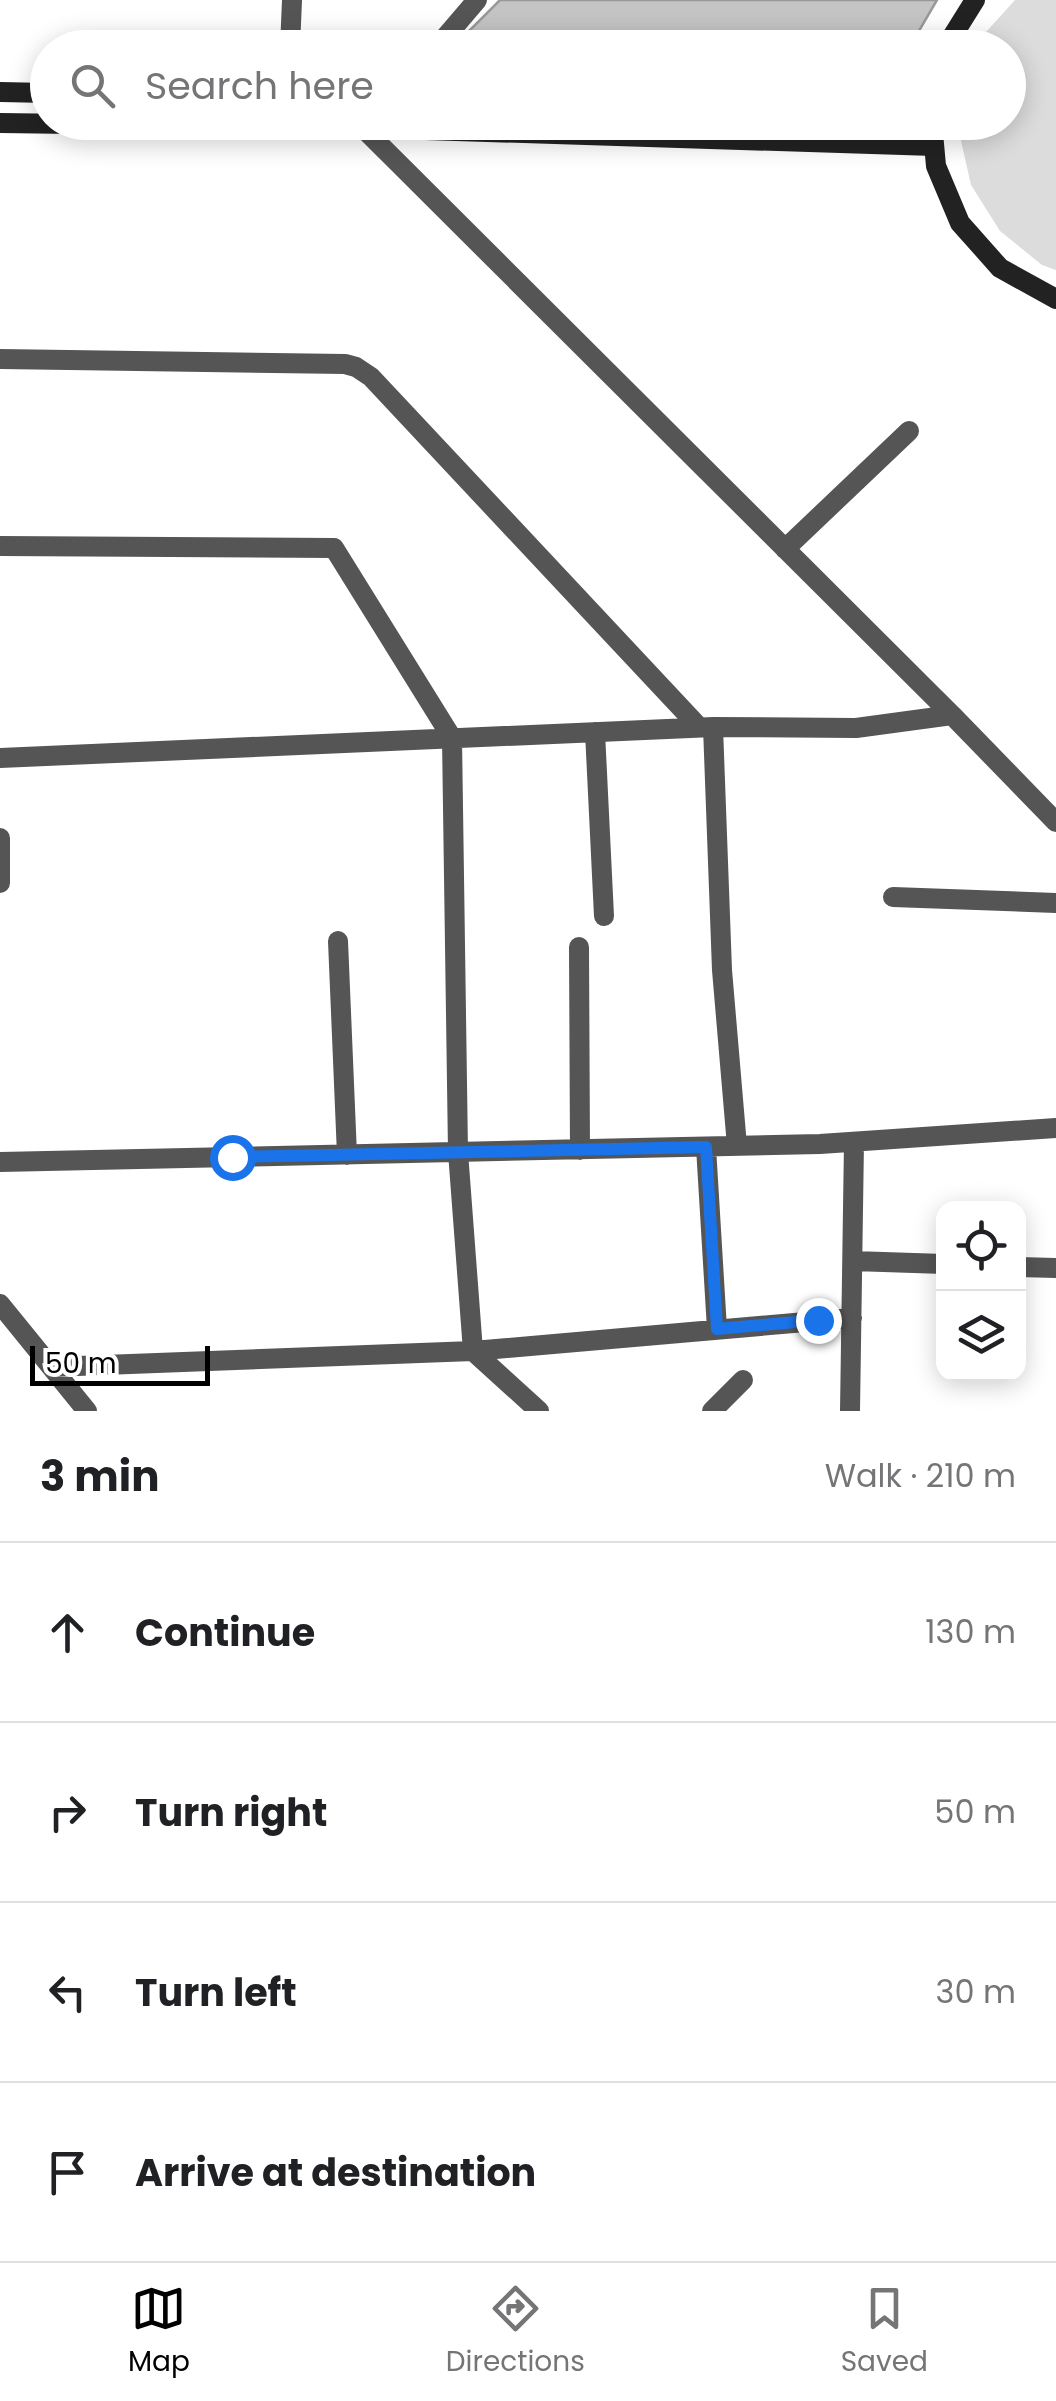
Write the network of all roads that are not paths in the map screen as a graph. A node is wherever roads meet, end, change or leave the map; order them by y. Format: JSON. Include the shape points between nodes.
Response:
{"nodes":[{"id":1,"x":292,"y":0,"type":"edge"},
{"id":2,"x":478,"y":0,"type":"edge"},
{"id":3,"x":975,"y":0,"type":"edge"},
{"id":4,"x":291,"y":30,"type":"edge"},
{"id":5,"x":452,"y":30,"type":"edge"},
{"id":6,"x":957,"y":30,"type":"edge"},
{"id":7,"x":0,"y":92,"type":"edge"},
{"id":8,"x":30,"y":93,"type":"edge"},
{"id":9,"x":0,"y":123,"type":"edge"},
{"id":10,"x":30,"y":123,"type":"edge"},
{"id":11,"x":381,"y":140,"type":"edge"},
{"id":12,"x":772,"y":140,"type":"edge"},
{"id":13,"x":934,"y":140,"type":"edge"},
{"id":14,"x":934,"y":146,"type":"junction"},
{"id":15,"x":1056,"y":299,"type":"edge"},
{"id":16,"x":0,"y":359,"type":"edge"},
{"id":17,"x":908,"y":431,"type":"dead end"},
{"id":18,"x":0,"y":546,"type":"edge"},
{"id":19,"x":785,"y":548,"type":"junction"},
{"id":20,"x":952,"y":715,"type":"junction"},
{"id":21,"x":706,"y":727,"type":"junction"},
{"id":22,"x":595,"y":732,"type":"junction"},
{"id":23,"x":452,"y":738,"type":"junction"},
{"id":24,"x":0,"y":758,"type":"edge"},
{"id":25,"x":1056,"y":822,"type":"edge"},
{"id":26,"x":0,"y":838,"type":"edge"},
{"id":27,"x":0,"y":884,"type":"edge"},
{"id":28,"x":892,"y":897,"type":"dead end"},
{"id":29,"x":1056,"y":903,"type":"edge"},
{"id":30,"x":604,"y":916,"type":"dead end"},
{"id":31,"x":338,"y":941,"type":"dead end"},
{"id":32,"x":579,"y":948,"type":"dead end"},
{"id":33,"x":1056,"y":1128,"type":"edge"},
{"id":34,"x":854,"y":1142,"type":"junction"},
{"id":35,"x":737,"y":1146,"type":"junction"},
{"id":36,"x":706,"y":1147,"type":"junction"},
{"id":37,"x":580,"y":1150,"type":"junction"},
{"id":38,"x":458,"y":1152,"type":"junction"},
{"id":39,"x":347,"y":1155,"type":"junction"},
{"id":40,"x":0,"y":1162,"type":"edge"},
{"id":41,"x":853,"y":1261,"type":"junction"},
{"id":42,"x":936,"y":1264,"type":"edge"},
{"id":43,"x":1026,"y":1267,"type":"edge"},
{"id":44,"x":1056,"y":1268,"type":"edge"},
{"id":45,"x":0,"y":1304,"type":"edge"},
{"id":46,"x":852,"y":1318,"type":"junction"},
{"id":47,"x":717,"y":1329,"type":"junction"},
{"id":48,"x":473,"y":1350,"type":"junction"},
{"id":49,"x":51,"y":1366,"type":"junction"},
{"id":50,"x":742,"y":1380,"type":"dead end"},
{"id":51,"x":87,"y":1411,"type":"edge"},
{"id":52,"x":539,"y":1411,"type":"edge"},
{"id":53,"x":712,"y":1411,"type":"edge"},
{"id":54,"x":850,"y":1411,"type":"edge"}],
"edges":[{"from":1,"to":4,"type":"street"},
{"from":2,"to":5,"type":"street"},
{"from":3,"to":6,"type":"main road"},
{"from":7,"to":8,"type":"main road"},
{"from":9,"to":10,"type":"main road"},
{"from":11,"to":19,"type":"street"},
{"from":12,"to":14,"type":"main road"},
{"from":13,"to":14,"type":"main road"},
{"from":14,"to":15,"type":"main road","via":[[960,223],[1000,268]]},
{"from":16,"to":21,"type":"street","via":[[356,367]]},
{"from":17,"to":19,"type":"street"},
{"from":18,"to":23,"type":"street","via":[[334,548]]},
{"from":19,"to":20,"type":"street"},
{"from":20,"to":21,"type":"street","via":[[856,728]]},
{"from":20,"to":25,"type":"street"},
{"from":21,"to":22,"type":"street"},
{"from":21,"to":35,"type":"street"},
{"from":22,"to":23,"type":"street"},
{"from":22,"to":30,"type":"street"},
{"from":23,"to":24,"type":"street"},
{"from":23,"to":38,"type":"street"},
{"from":26,"to":27,"type":"street"},
{"from":28,"to":29,"type":"street"},
{"from":31,"to":39,"type":"street"},
{"from":32,"to":37,"type":"street"},
{"from":33,"to":34,"type":"street"},
{"from":34,"to":35,"type":"street"},
{"from":34,"to":41,"type":"street"},
{"from":35,"to":36,"type":"street"},
{"from":36,"to":37,"type":"street"},
{"from":36,"to":47,"type":"street"},
{"from":37,"to":38,"type":"street"},
{"from":38,"to":39,"type":"street"},
{"from":38,"to":48,"type":"street"},
{"from":39,"to":40,"type":"street"},
{"from":41,"to":42,"type":"street"},
{"from":41,"to":46,"type":"street"},
{"from":43,"to":44,"type":"street"},
{"from":45,"to":49,"type":"street"},
{"from":46,"to":47,"type":"street"},
{"from":46,"to":54,"type":"street"},
{"from":47,"to":48,"type":"street"},
{"from":48,"to":49,"type":"street"},
{"from":48,"to":52,"type":"street"},
{"from":49,"to":51,"type":"street"},
{"from":50,"to":53,"type":"street"}]}
